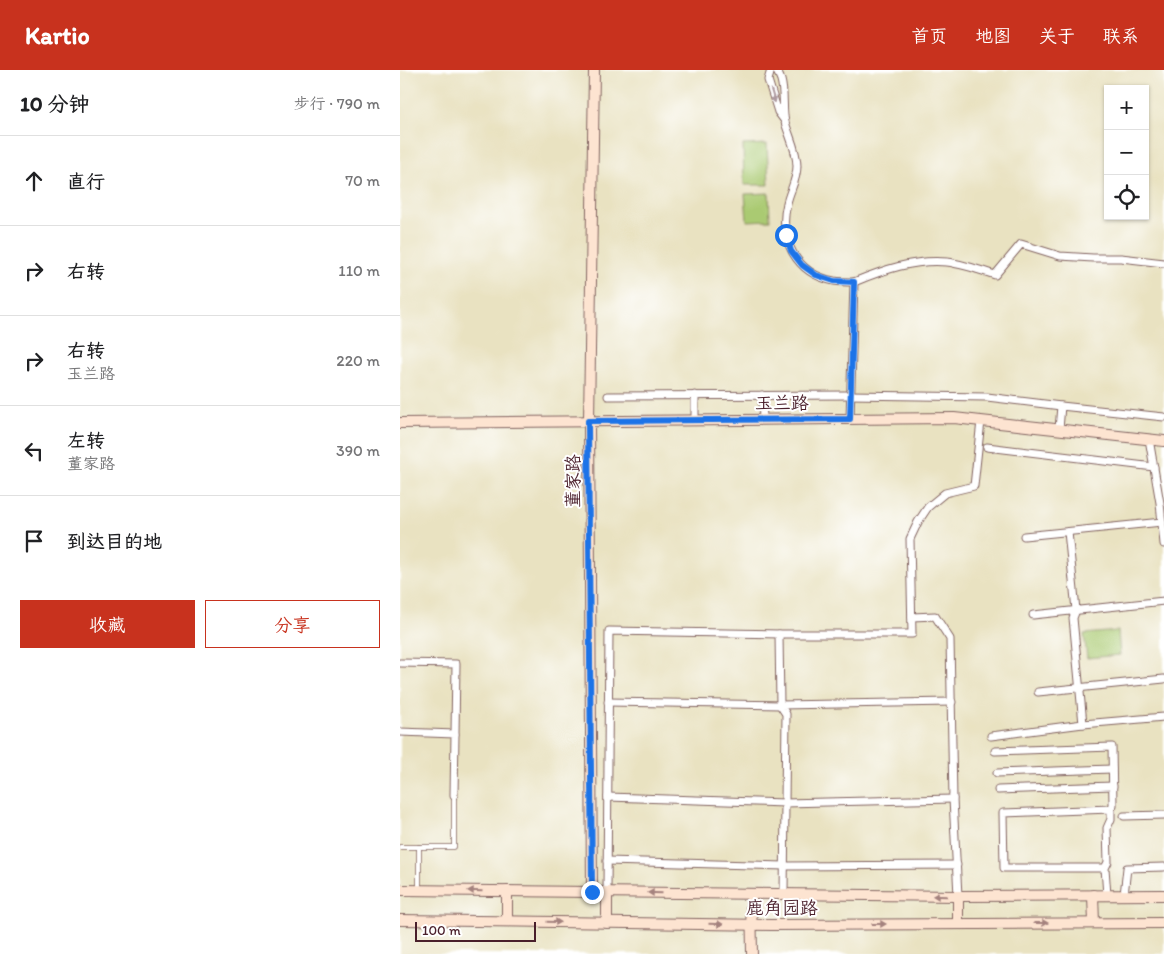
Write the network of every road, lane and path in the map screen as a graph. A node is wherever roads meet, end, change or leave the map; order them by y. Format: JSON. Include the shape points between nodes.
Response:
{"nodes":[{"id":1,"x":594,"y":70,"type":"edge"},
{"id":2,"x":771,"y":70,"type":"edge"},
{"id":3,"x":776,"y":70,"type":"edge"},
{"id":4,"x":785,"y":120,"type":"junction"},
{"id":5,"x":1164,"y":263,"type":"edge"},
{"id":6,"x":854,"y":282,"type":"junction"},
{"id":7,"x":695,"y":395,"type":"junction"},
{"id":8,"x":762,"y":395,"type":"junction"},
{"id":9,"x":850,"y":395,"type":"junction"},
{"id":10,"x":608,"y":396,"type":"dead end"},
{"id":11,"x":1062,"y":406,"type":"junction"},
{"id":12,"x":1164,"y":417,"type":"edge"},
{"id":13,"x":850,"y":419,"type":"junction"},
{"id":14,"x":695,"y":420,"type":"junction"},
{"id":15,"x":763,"y":420,"type":"junction"},
{"id":16,"x":588,"y":421,"type":"junction"},
{"id":17,"x":981,"y":421,"type":"junction"},
{"id":18,"x":400,"y":423,"type":"edge"},
{"id":19,"x":1058,"y":429,"type":"junction"},
{"id":20,"x":1149,"y":439,"type":"junction"},
{"id":21,"x":1164,"y":441,"type":"edge"},
{"id":22,"x":987,"y":447,"type":"dead end"},
{"id":23,"x":1154,"y":467,"type":"junction"},
{"id":24,"x":1162,"y":522,"type":"junction"},
{"id":25,"x":1068,"y":532,"type":"junction"},
{"id":26,"x":1024,"y":536,"type":"dead end"},
{"id":27,"x":1164,"y":544,"type":"edge"},
{"id":28,"x":1164,"y":601,"type":"edge"},
{"id":29,"x":1076,"y":610,"type":"junction"},
{"id":30,"x":1034,"y":615,"type":"dead end"},
{"id":31,"x":912,"y":617,"type":"junction"},
{"id":32,"x":779,"y":634,"type":"junction"},
{"id":33,"x":400,"y":663,"type":"edge"},
{"id":34,"x":1164,"y":679,"type":"edge"},
{"id":35,"x":1080,"y":688,"type":"junction"},
{"id":36,"x":1038,"y":692,"type":"dead end"},
{"id":37,"x":608,"y":702,"type":"junction"},
{"id":38,"x":952,"y":702,"type":"junction"},
{"id":39,"x":780,"y":705,"type":"junction"},
{"id":40,"x":1164,"y":716,"type":"edge"},
{"id":41,"x":1083,"y":724,"type":"junction"},
{"id":42,"x":400,"y":732,"type":"edge"},
{"id":43,"x":454,"y":734,"type":"junction"},
{"id":44,"x":991,"y":736,"type":"dead end"},
{"id":45,"x":995,"y":750,"type":"dead end"},
{"id":46,"x":1112,"y":770,"type":"junction"},
{"id":47,"x":997,"y":773,"type":"dead end"},
{"id":48,"x":1113,"y":786,"type":"junction"},
{"id":49,"x":998,"y":790,"type":"dead end"},
{"id":50,"x":454,"y":795,"type":"joint"},
{"id":51,"x":608,"y":797,"type":"junction"},
{"id":52,"x":953,"y":798,"type":"junction"},
{"id":53,"x":785,"y":803,"type":"junction"},
{"id":54,"x":1111,"y":809,"type":"junction"},
{"id":55,"x":1164,"y":815,"type":"edge"},
{"id":56,"x":1124,"y":816,"type":"dead end"},
{"id":57,"x":400,"y":847,"type":"edge"},
{"id":58,"x":419,"y":848,"type":"junction"},
{"id":59,"x":607,"y":862,"type":"junction"},
{"id":60,"x":957,"y":865,"type":"junction"},
{"id":61,"x":785,"y":866,"type":"junction"},
{"id":62,"x":1164,"y":867,"type":"edge"},
{"id":63,"x":1105,"y":868,"type":"junction"},
{"id":64,"x":400,"y":890,"type":"edge"},
{"id":65,"x":419,"y":890,"type":"junction"},
{"id":66,"x":507,"y":891,"type":"junction"},
{"id":67,"x":592,"y":892,"type":"junction"},
{"id":68,"x":607,"y":892,"type":"junction"},
{"id":69,"x":751,"y":894,"type":"junction"},
{"id":70,"x":784,"y":894,"type":"junction"},
{"id":71,"x":1093,"y":895,"type":"junction"},
{"id":72,"x":1107,"y":895,"type":"junction"},
{"id":73,"x":1124,"y":895,"type":"junction"},
{"id":74,"x":1164,"y":895,"type":"edge"},
{"id":75,"x":958,"y":896,"type":"junction"},
{"id":76,"x":400,"y":920,"type":"edge"},
{"id":77,"x":506,"y":921,"type":"junction"},
{"id":78,"x":1164,"y":922,"type":"edge"},
{"id":79,"x":607,"y":923,"type":"junction"},
{"id":80,"x":1094,"y":923,"type":"junction"},
{"id":81,"x":958,"y":924,"type":"junction"},
{"id":82,"x":751,"y":925,"type":"junction"},
{"id":83,"x":752,"y":954,"type":"edge"}],
"edges":[{"from":1,"to":16,"type":"street","name":"董家路"},
{"from":2,"to":4,"type":"street","one_way":true,"via":[[768,80],[778,112]]},
{"from":3,"to":4,"type":"street","via":[[781,80]]},
{"from":4,"to":6,"type":"street","via":[[797,164],[785,220],[791,251],[816,275],[834,281]]},
{"from":5,"to":6,"type":"street","via":[[1060,256],[1020,244],[995,275],[947,262],[923,262],[896,267]]},
{"from":6,"to":9,"type":"street"},
{"from":7,"to":8,"type":"street"},
{"from":7,"to":10,"type":"street"},
{"from":7,"to":14,"type":"street"},
{"from":8,"to":9,"type":"street"},
{"from":8,"to":15,"type":"street"},
{"from":9,"to":11,"type":"street","via":[[987,397]]},
{"from":9,"to":13,"type":"street"},
{"from":11,"to":12,"type":"street"},
{"from":11,"to":19,"type":"street"},
{"from":13,"to":15,"type":"street","name":"玉兰路"},
{"from":13,"to":17,"type":"street","name":"玉兰路","via":[[954,418]]},
{"from":14,"to":15,"type":"street","name":"玉兰路"},
{"from":14,"to":16,"type":"street","name":"玉兰路"},
{"from":16,"to":18,"type":"street","name":"玉兰路"},
{"from":16,"to":67,"type":"street","name":"董家路"},
{"from":17,"to":19,"type":"street","name":"玉兰路"},
{"from":17,"to":31,"type":"street","via":[[974,486],[945,493],[928,507],[910,539]]},
{"from":19,"to":20,"type":"street","name":"玉兰路"},
{"from":20,"to":21,"type":"street","name":"玉兰路"},
{"from":20,"to":23,"type":"street"},
{"from":22,"to":23,"type":"street"},
{"from":23,"to":24,"type":"street"},
{"from":24,"to":25,"type":"street"},
{"from":24,"to":27,"type":"street"},
{"from":25,"to":26,"type":"street"},
{"from":25,"to":29,"type":"street"},
{"from":28,"to":29,"type":"street"},
{"from":29,"to":30,"type":"street"},
{"from":29,"to":35,"type":"street","via":[[1073,618]]},
{"from":31,"to":32,"type":"street","via":[[912,634]]},
{"from":31,"to":38,"type":"street","via":[[935,616],[950,639]]},
{"from":32,"to":37,"type":"street","via":[[609,631]]},
{"from":32,"to":39,"type":"street"},
{"from":33,"to":43,"type":"street","via":[[456,664]]},
{"from":34,"to":35,"type":"street"},
{"from":35,"to":36,"type":"street"},
{"from":35,"to":41,"type":"street"},
{"from":37,"to":39,"type":"street"},
{"from":37,"to":51,"type":"street"},
{"from":38,"to":39,"type":"street"},
{"from":38,"to":52,"type":"street"},
{"from":39,"to":53,"type":"street","via":[[786,714]]},
{"from":40,"to":41,"type":"street"},
{"from":41,"to":44,"type":"street"},
{"from":42,"to":43,"type":"street"},
{"from":43,"to":50,"type":"street"},
{"from":45,"to":46,"type":"street","via":[[1112,747]]},
{"from":46,"to":47,"type":"street"},
{"from":46,"to":48,"type":"street"},
{"from":48,"to":49,"type":"street"},
{"from":48,"to":54,"type":"street","via":[[1114,805]]},
{"from":50,"to":58,"type":"lane","via":[[454,847]]},
{"from":51,"to":53,"type":"street"},
{"from":51,"to":59,"type":"street"},
{"from":52,"to":53,"type":"street"},
{"from":52,"to":60,"type":"street"},
{"from":53,"to":61,"type":"street"},
{"from":54,"to":63,"type":"street"},
{"from":54,"to":63,"type":"street","via":[[1002,813],[1004,868]]},
{"from":55,"to":56,"type":"street"},
{"from":57,"to":58,"type":"lane"},
{"from":58,"to":65,"type":"lane"},
{"from":59,"to":61,"type":"street"},
{"from":59,"to":68,"type":"street"},
{"from":60,"to":61,"type":"street"},
{"from":60,"to":75,"type":"street"},
{"from":61,"to":70,"type":"street"},
{"from":62,"to":73,"type":"street","via":[[1127,868]]},
{"from":63,"to":72,"type":"street"},
{"from":64,"to":65,"type":"street","name":"鹿角园路"},
{"from":66,"to":65,"type":"street","name":"鹿角园路","one_way":true},
{"from":66,"to":67,"type":"street","name":"鹿角园路"},
{"from":66,"to":77,"type":"street"},
{"from":67,"to":68,"type":"street","name":"鹿角园路"},
{"from":69,"to":68,"type":"street","name":"鹿角园路","one_way":true},
{"from":68,"to":79,"type":"street"},
{"from":69,"to":70,"type":"street","name":"鹿角园路"},
{"from":69,"to":82,"type":"street"},
{"from":75,"to":70,"type":"street","name":"鹿角园路","one_way":true},
{"from":71,"to":72,"type":"street","name":"鹿角园路"},
{"from":71,"to":75,"type":"street","name":"鹿角园路"},
{"from":71,"to":80,"type":"street"},
{"from":72,"to":73,"type":"street","name":"鹿角园路"},
{"from":73,"to":74,"type":"street","name":"鹿角园路"},
{"from":75,"to":81,"type":"street"},
{"from":76,"to":77,"type":"street","name":"鹿角园路"},
{"from":77,"to":79,"type":"street","name":"鹿角园路","one_way":true},
{"from":78,"to":80,"type":"street","name":"鹿角园路"},
{"from":79,"to":82,"type":"street","name":"鹿角园路","one_way":true},
{"from":81,"to":80,"type":"street","name":"鹿角园路","one_way":true},
{"from":82,"to":81,"type":"street","name":"鹿角园路","one_way":true},
{"from":82,"to":83,"type":"street"}]}
